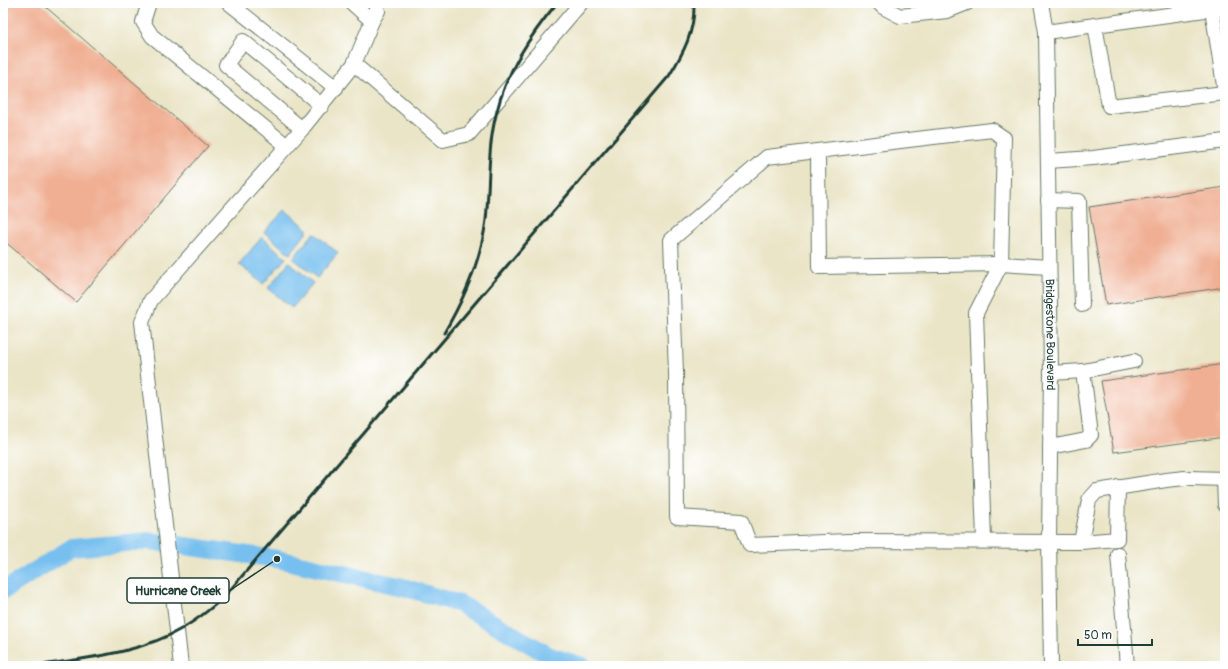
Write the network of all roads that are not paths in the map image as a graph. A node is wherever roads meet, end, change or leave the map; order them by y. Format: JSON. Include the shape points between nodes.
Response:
{"nodes":[{"id":1,"x":149,"y":3,"type":"edge"},
{"id":2,"x":229,"y":3,"type":"edge"},
{"id":3,"x":352,"y":3,"type":"edge"},
{"id":4,"x":375,"y":3,"type":"edge"},
{"id":5,"x":581,"y":3,"type":"edge"},
{"id":6,"x":879,"y":3,"type":"edge"},
{"id":7,"x":968,"y":3,"type":"edge"},
{"id":8,"x":1041,"y":3,"type":"edge"},
{"id":9,"x":1219,"y":8,"type":"edge"},
{"id":10,"x":372,"y":21,"type":"junction"},
{"id":11,"x":1095,"y":26,"type":"junction"},
{"id":12,"x":1046,"y":32,"type":"junction"},
{"id":13,"x":354,"y":64,"type":"junction"},
{"id":14,"x":336,"y":88,"type":"junction"},
{"id":15,"x":1225,"y":93,"type":"edge"},
{"id":16,"x":322,"y":106,"type":"junction"},
{"id":17,"x":302,"y":129,"type":"junction"},
{"id":18,"x":1225,"y":141,"type":"edge"},
{"id":19,"x":287,"y":146,"type":"junction"},
{"id":20,"x":818,"y":151,"type":"junction"},
{"id":21,"x":1048,"y":161,"type":"junction"},
{"id":22,"x":1048,"y":200,"type":"junction"},
{"id":23,"x":1001,"y":264,"type":"junction"},
{"id":24,"x":1049,"y":267,"type":"junction"},
{"id":25,"x":1082,"y":305,"type":"dead end"},
{"id":26,"x":1134,"y":361,"type":"dead end"},
{"id":27,"x":1083,"y":371,"type":"junction"},
{"id":28,"x":1051,"y":373,"type":"junction"},
{"id":29,"x":1050,"y":447,"type":"junction"},
{"id":30,"x":1224,"y":479,"type":"edge"},
{"id":31,"x":1118,"y":486,"type":"junction"},
{"id":32,"x":1225,"y":505,"type":"edge"},
{"id":33,"x":984,"y":540,"type":"junction"},
{"id":34,"x":1049,"y":540,"type":"junction"},
{"id":35,"x":1081,"y":542,"type":"junction"},
{"id":36,"x":1118,"y":554,"type":"dead end"},
{"id":37,"x":181,"y":666,"type":"edge"},
{"id":38,"x":1050,"y":666,"type":"edge"},
{"id":39,"x":1127,"y":666,"type":"edge"}],
"edges":[{"from":1,"to":19,"type":"street","via":[[143,22],[152,36]]},
{"from":2,"to":14,"type":"street"},
{"from":3,"to":10,"type":"street"},
{"from":4,"to":10,"type":"street","via":[[378,11]]},
{"from":5,"to":13,"type":"street","via":[[469,134],[443,140]]},
{"from":6,"to":7,"type":"street","via":[[900,16],[947,11]]},
{"from":8,"to":12,"type":"street","name":"Bridgestone Boulevard"},
{"from":9,"to":11,"type":"street"},
{"from":9,"to":15,"type":"street"},
{"from":10,"to":13,"type":"street"},
{"from":11,"to":12,"type":"street"},
{"from":11,"to":15,"type":"street","via":[[1108,106]]},
{"from":12,"to":21,"type":"street","name":"Bridgestone Boulevard"},
{"from":13,"to":14,"type":"street"},
{"from":14,"to":16,"type":"street"},
{"from":16,"to":17,"type":"street"},
{"from":16,"to":17,"type":"street","via":[[243,41],[226,65]]},
{"from":17,"to":19,"type":"street"},
{"from":18,"to":21,"type":"street","via":[[1093,158]]},
{"from":19,"to":37,"type":"street","via":[[151,300],[142,322]]},
{"from":20,"to":23,"type":"street","via":[[819,267]]},
{"from":20,"to":23,"type":"street","via":[[992,130],[1004,138]]},
{"from":20,"to":33,"type":"street","via":[[767,157],[671,240],[676,372],[677,517],[742,521],[750,545]]},
{"from":21,"to":22,"type":"street","name":"Bridgestone Boulevard"},
{"from":22,"to":24,"type":"street","name":"Bridgestone Boulevard"},
{"from":22,"to":25,"type":"street","via":[[1079,201]]},
{"from":23,"to":24,"type":"street"},
{"from":23,"to":33,"type":"street","via":[[976,313]]},
{"from":24,"to":28,"type":"street","name":"Bridgestone Boulevard"},
{"from":26,"to":27,"type":"street"},
{"from":27,"to":28,"type":"street"},
{"from":27,"to":29,"type":"street","via":[[1091,435],[1086,440]]},
{"from":28,"to":29,"type":"street","name":"Bridgestone Boulevard"},
{"from":29,"to":34,"type":"street","name":"Bridgestone Boulevard"},
{"from":30,"to":31,"type":"street","via":[[1187,478]]},
{"from":30,"to":32,"type":"street"},
{"from":31,"to":35,"type":"street","via":[[1097,491],[1089,500]]},
{"from":31,"to":35,"type":"street","via":[[1117,539]]},
{"from":33,"to":34,"type":"street"},
{"from":34,"to":35,"type":"street"},
{"from":34,"to":38,"type":"street","name":"Bridgestone Boulevard"},
{"from":36,"to":39,"type":"street"}]}
